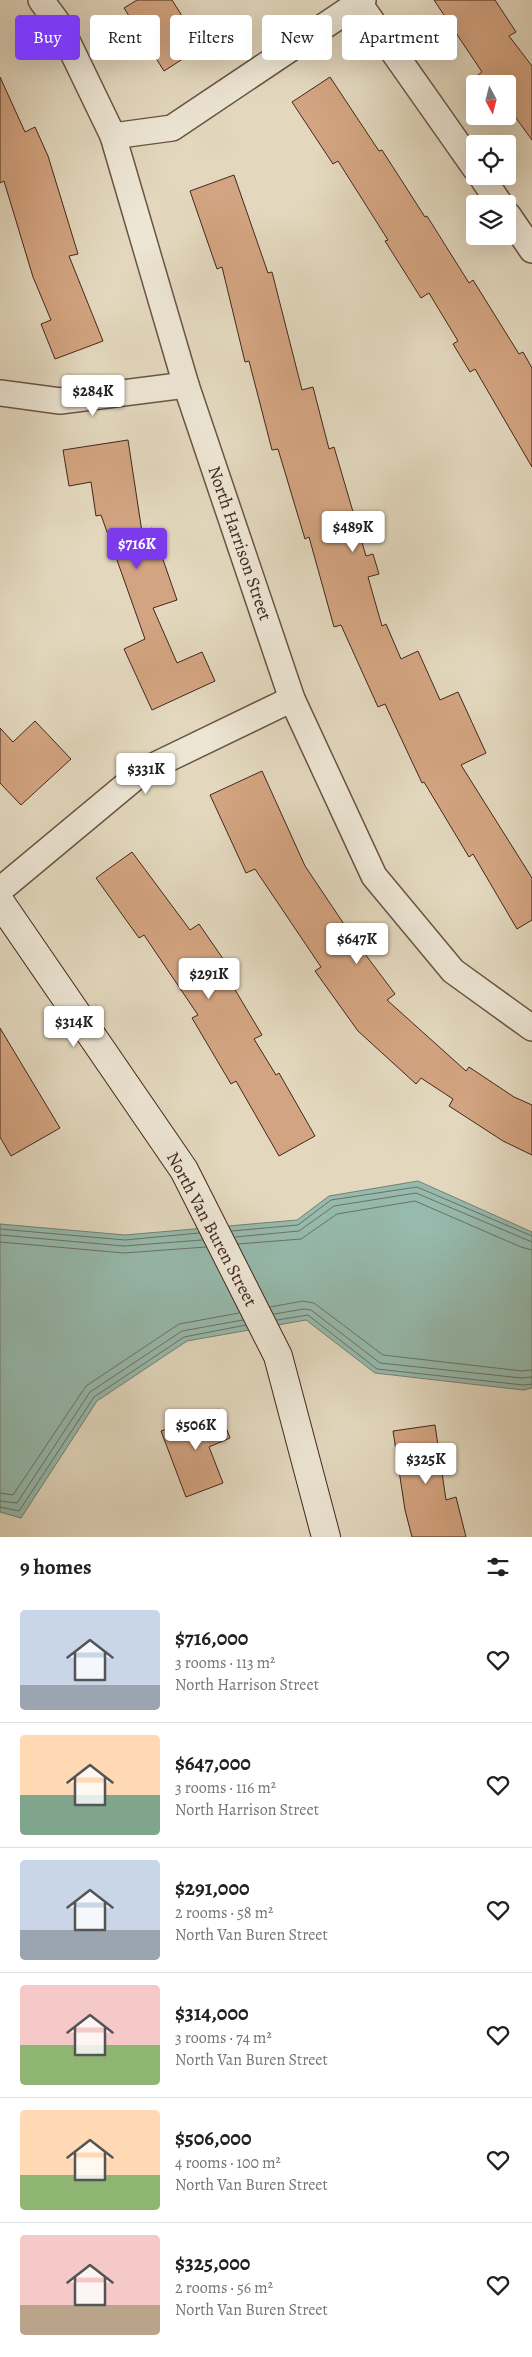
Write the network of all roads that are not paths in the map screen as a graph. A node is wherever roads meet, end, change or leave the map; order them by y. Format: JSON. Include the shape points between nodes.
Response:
{"nodes":[{"id":1,"x":42,"y":0,"type":"edge"},
{"id":2,"x":361,"y":1,"type":"edge"},
{"id":3,"x":113,"y":136,"type":"junction"},
{"id":4,"x":466,"y":155,"type":"edge"},
{"id":5,"x":516,"y":227,"type":"edge"},
{"id":6,"x":532,"y":250,"type":"edge"},
{"id":7,"x":186,"y":385,"type":"junction"},
{"id":8,"x":0,"y":393,"type":"edge"},
{"id":9,"x":292,"y":699,"type":"junction"},
{"id":10,"x":0,"y":890,"type":"edge"},
{"id":11,"x":0,"y":902,"type":"edge"},
{"id":12,"x":532,"y":1028,"type":"edge"},
{"id":13,"x":326,"y":1537,"type":"edge"}],
"edges":[{"from":1,"to":3,"type":"street","name":"North Harrison Street","via":[[60,26]]},
{"from":2,"to":3,"type":"street","via":[[172,128]]},
{"from":2,"to":4,"type":"street"},
{"from":3,"to":7,"type":"street","name":"North Harrison Street"},
{"from":5,"to":6,"type":"street"},
{"from":7,"to":8,"type":"street","via":[[60,401]]},
{"from":7,"to":9,"type":"street","name":"North Harrison Street"},
{"from":9,"to":10,"type":"street","via":[[143,771]]},
{"from":9,"to":12,"type":"street","name":"North Harrison Street","via":[[374,876],[453,971]]},
{"from":11,"to":13,"type":"street","name":"North Van Buren Street","via":[[184,1170],[278,1356]]}]}
